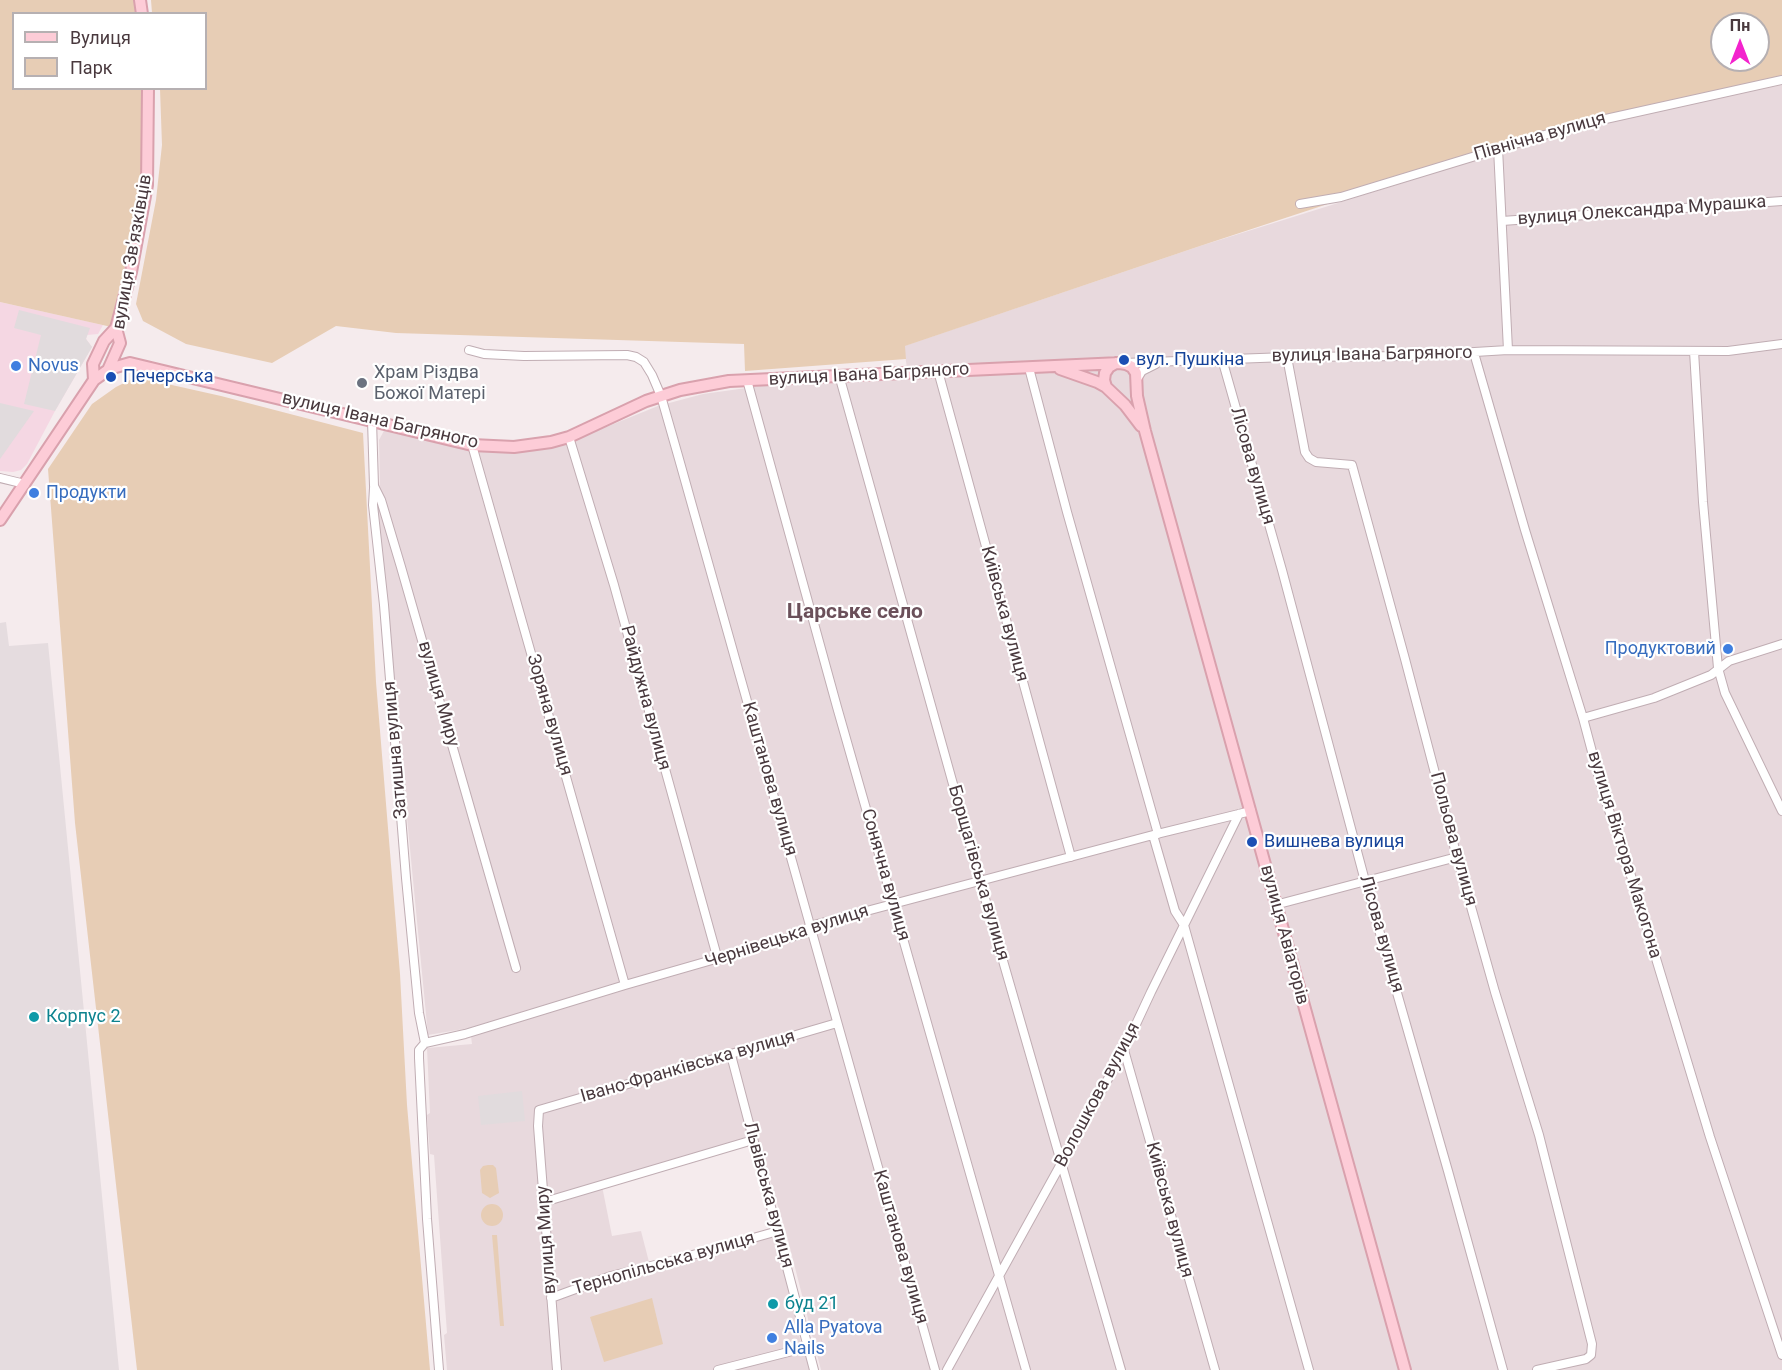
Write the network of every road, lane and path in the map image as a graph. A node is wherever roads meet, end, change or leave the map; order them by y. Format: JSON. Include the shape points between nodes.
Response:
{"nodes":[{"id":1,"x":1782,"y":80,"type":"edge"},
{"id":2,"x":148,"y":90,"type":"edge"},
{"id":3,"x":1498,"y":148,"type":"junction"},
{"id":4,"x":1782,"y":201,"type":"edge"},
{"id":5,"x":1300,"y":204,"type":"dead end"},
{"id":6,"x":1502,"y":221,"type":"junction"},
{"id":7,"x":116,"y":328,"type":"junction"},
{"id":8,"x":106,"y":338,"type":"junction"},
{"id":9,"x":1782,"y":344,"type":"edge"},
{"id":10,"x":120,"y":345,"type":"junction"},
{"id":11,"x":469,"y":351,"type":"dead end"},
{"id":12,"x":1508,"y":351,"type":"junction"},
{"id":13,"x":1694,"y":351,"type":"junction"},
{"id":14,"x":1474,"y":353,"type":"junction"},
{"id":15,"x":1287,"y":357,"type":"junction"},
{"id":16,"x":1222,"y":359,"type":"junction"},
{"id":17,"x":1163,"y":361,"type":"junction"},
{"id":18,"x":130,"y":363,"type":"junction"},
{"id":19,"x":1118,"y":363,"type":"junction"},
{"id":20,"x":93,"y":364,"type":"junction"},
{"id":21,"x":1054,"y":367,"type":"junction"},
{"id":22,"x":1029,"y":368,"type":"junction"},
{"id":23,"x":109,"y":369,"type":"junction"},
{"id":24,"x":938,"y":372,"type":"junction"},
{"id":25,"x":839,"y":375,"type":"junction"},
{"id":26,"x":94,"y":380,"type":"junction"},
{"id":27,"x":747,"y":380,"type":"junction"},
{"id":28,"x":1136,"y":382,"type":"junction"},
{"id":29,"x":1108,"y":390,"type":"junction"},
{"id":30,"x":661,"y":396,"type":"junction"},
{"id":31,"x":372,"y":420,"type":"junction"},
{"id":32,"x":1144,"y":431,"type":"junction"},
{"id":33,"x":569,"y":437,"type":"junction"},
{"id":34,"x":472,"y":445,"type":"junction"},
{"id":35,"x":0,"y":477,"type":"edge"},
{"id":36,"x":25,"y":484,"type":"junction"},
{"id":37,"x":374,"y":486,"type":"junction"},
{"id":38,"x":0,"y":520,"type":"edge"},
{"id":39,"x":1782,"y":644,"type":"edge"},
{"id":40,"x":1718,"y":668,"type":"junction"},
{"id":41,"x":1583,"y":718,"type":"junction"},
{"id":42,"x":1251,"y":811,"type":"junction"},
{"id":43,"x":1782,"y":811,"type":"edge"},
{"id":44,"x":1239,"y":814,"type":"junction"},
{"id":45,"x":1156,"y":835,"type":"junction"},
{"id":46,"x":1071,"y":857,"type":"junction"},
{"id":47,"x":1456,"y":857,"type":"junction"},
{"id":48,"x":980,"y":881,"type":"junction"},
{"id":49,"x":1365,"y":881,"type":"junction"},
{"id":50,"x":893,"y":904,"type":"junction"},
{"id":51,"x":1275,"y":904,"type":"junction"},
{"id":52,"x":1184,"y":925,"type":"junction"},
{"id":53,"x":810,"y":926,"type":"junction"},
{"id":54,"x":718,"y":960,"type":"junction"},
{"id":55,"x":516,"y":968,"type":"dead end"},
{"id":56,"x":625,"y":985,"type":"junction"},
{"id":57,"x":837,"y":1023,"type":"junction"},
{"id":58,"x":425,"y":1043,"type":"junction"},
{"id":59,"x":1124,"y":1050,"type":"junction"},
{"id":60,"x":731,"y":1054,"type":"junction"},
{"id":61,"x":539,"y":1110,"type":"joint"},
{"id":62,"x":753,"y":1140,"type":"junction"},
{"id":63,"x":1062,"y":1164,"type":"junction"},
{"id":64,"x":544,"y":1202,"type":"junction"},
{"id":65,"x":778,"y":1231,"type":"junction"},
{"id":66,"x":999,"y":1275,"type":"junction"},
{"id":67,"x":551,"y":1298,"type":"junction"},
{"id":68,"x":808,"y":1347,"type":"junction"},
{"id":69,"x":1782,"y":1355,"type":"edge"},
{"id":70,"x":439,"y":1370,"type":"edge"},
{"id":71,"x":557,"y":1370,"type":"edge"},
{"id":72,"x":720,"y":1370,"type":"edge"},
{"id":73,"x":814,"y":1370,"type":"edge"},
{"id":74,"x":935,"y":1370,"type":"edge"},
{"id":75,"x":947,"y":1370,"type":"edge"},
{"id":76,"x":1026,"y":1370,"type":"edge"},
{"id":77,"x":1121,"y":1370,"type":"edge"},
{"id":78,"x":1215,"y":1370,"type":"edge"},
{"id":79,"x":1309,"y":1370,"type":"edge"},
{"id":80,"x":1405,"y":1370,"type":"edge"},
{"id":81,"x":1503,"y":1370,"type":"edge"},
{"id":82,"x":1536,"y":1370,"type":"edge"}],
"edges":[{"from":1,"to":3,"type":"street","name":"Північна вулиця","via":[[1574,126]]},
{"from":2,"to":7,"type":"main road","name":"вулиця Зв'язківців","via":[[147,185]]},
{"from":3,"to":5,"type":"street","name":"Північна вулиця","via":[[1341,197]]},
{"from":3,"to":6,"type":"street"},
{"from":4,"to":6,"type":"street","name":"вулиця Олександра Мурашка"},
{"from":6,"to":12,"type":"street"},
{"from":7,"to":8,"type":"main road"},
{"from":7,"to":10,"type":"main road","name":"вулиця Зв'язківців"},
{"from":8,"to":10,"type":"main road","via":[[117,339]]},
{"from":8,"to":20,"type":"main road"},
{"from":9,"to":13,"type":"street","name":"вулиця Івана Багряного"},
{"from":10,"to":18,"type":"main road"},
{"from":10,"to":23,"type":"main road"},
{"from":11,"to":30,"type":"street","name":"Каштанова вулиця","via":[[524,356],[636,357],[644,362]]},
{"from":12,"to":13,"type":"street","name":"вулиця Івана Багряного"},
{"from":12,"to":14,"type":"street","name":"вулиця Івана Багряного"},
{"from":13,"to":40,"type":"street"},
{"from":14,"to":15,"type":"street","name":"вулиця Івана Багряного"},
{"from":14,"to":41,"type":"street","name":"вулиця Віктора Макогона"},
{"from":15,"to":16,"type":"street","name":"вулиця Івана Багряного"},
{"from":15,"to":47,"type":"street","name":"Польова вулиця","via":[[1305,452],[1316,462],[1352,465]]},
{"from":16,"to":17,"type":"street","name":"вулиця Івана Багряного"},
{"from":16,"to":49,"type":"street","name":"Лісова вулиця"},
{"from":17,"to":19,"type":"street","name":"вулиця Івана Багряного"},
{"from":17,"to":28,"type":"street","via":[[1149,366]]},
{"from":18,"to":23,"type":"main road","name":"вулиця Івана Багряного"},
{"from":18,"to":31,"type":"main road","name":"вулиця Івана Багряного"},
{"from":19,"to":21,"type":"main road","name":"вулиця Івана Багряного"},
{"from":19,"to":28,"type":"main road","via":[[1132,367]]},
{"from":19,"to":29,"type":"main road","via":[[1105,373]]},
{"from":20,"to":23,"type":"main road","via":[[102,372]]},
{"from":20,"to":26,"type":"main road"},
{"from":21,"to":22,"type":"main road","name":"вулиця Івана Багряного"},
{"from":21,"to":29,"type":"main road","name":"вулиця Івана Багряного","via":[[1097,382]]},
{"from":22,"to":24,"type":"main road","name":"вулиця Івана Багряного"},
{"from":22,"to":45,"type":"street"},
{"from":23,"to":26,"type":"main road"},
{"from":24,"to":25,"type":"main road","name":"вулиця Івана Багряного"},
{"from":24,"to":46,"type":"street","name":"Київська вулиця"},
{"from":25,"to":27,"type":"main road","name":"вулиця Івана Багряного"},
{"from":25,"to":48,"type":"street","name":"Борщагівська вулиця"},
{"from":26,"to":36,"type":"main road"},
{"from":27,"to":30,"type":"main road","name":"вулиця Івана Багряного"},
{"from":27,"to":50,"type":"street","name":"Сонячна вулиця"},
{"from":28,"to":29,"type":"main road","via":[[1125,395]]},
{"from":28,"to":32,"type":"main road","name":"вулиця Авіаторів"},
{"from":29,"to":32,"type":"main road","name":"вулиця Авіаторів"},
{"from":30,"to":33,"type":"main road","name":"вулиця Івана Багряного"},
{"from":30,"to":53,"type":"street","name":"Каштанова вулиця"},
{"from":31,"to":34,"type":"main road","name":"вулиця Івана Багряного"},
{"from":31,"to":37,"type":"street","name":"вулиця Миру"},
{"from":32,"to":42,"type":"main road","name":"вулиця Авіаторів"},
{"from":33,"to":34,"type":"main road","name":"вулиця Івана Багряного","via":[[514,447]]},
{"from":33,"to":54,"type":"street","name":"Райдужна вулиця"},
{"from":34,"to":56,"type":"street","name":"Зоряна вулиця"},
{"from":35,"to":36,"type":"street"},
{"from":36,"to":38,"type":"main road"},
{"from":37,"to":55,"type":"street","name":"вулиця Миру","via":[[401,567]]},
{"from":37,"to":58,"type":"street","name":"Затишна вулиця","via":[[405,866]]},
{"from":39,"to":40,"type":"street"},
{"from":40,"to":41,"type":"street","via":[[1711,675],[1654,698]]},
{"from":40,"to":43,"type":"street","via":[[1725,693]]},
{"from":41,"to":69,"type":"street","name":"вулиця Віктора Макогона","via":[[1710,1137]]},
{"from":42,"to":44,"type":"street","name":"Чернівецька вулиця"},
{"from":42,"to":51,"type":"main road","name":"вулиця Авіаторів"},
{"from":44,"to":45,"type":"street","name":"Чернівецька вулиця"},
{"from":44,"to":52,"type":"street","name":"Волошкова вулиця"},
{"from":45,"to":46,"type":"street","name":"Чернівецька вулиця"},
{"from":45,"to":52,"type":"street","via":[[1175,911]]},
{"from":46,"to":48,"type":"street","name":"Чернівецька вулиця"},
{"from":47,"to":49,"type":"street"},
{"from":47,"to":82,"type":"street","name":"Польова вулиця","via":[[1539,1135],[1592,1344],[1591,1355],[1586,1359]]},
{"from":48,"to":50,"type":"street","name":"Чернівецька вулиця"},
{"from":48,"to":63,"type":"street","name":"Борщагівська вулиця"},
{"from":49,"to":51,"type":"street"},
{"from":49,"to":81,"type":"street","name":"Лісова вулиця"},
{"from":50,"to":53,"type":"street","name":"Чернівецька вулиця"},
{"from":50,"to":66,"type":"street","name":"Сонячна вулиця"},
{"from":51,"to":80,"type":"main road","name":"вулиця Авіаторів"},
{"from":52,"to":59,"type":"street","name":"Волошкова вулиця"},
{"from":52,"to":79,"type":"street"},
{"from":53,"to":54,"type":"street","name":"Чернівецька вулиця","via":[[800,935]]},
{"from":53,"to":57,"type":"street","name":"Каштанова вулиця"},
{"from":54,"to":56,"type":"street","name":"Чернівецька вулиця"},
{"from":56,"to":58,"type":"street","name":"Чернівецька вулиця"},
{"from":57,"to":60,"type":"street","name":"Івано-Франківська вулиця"},
{"from":57,"to":74,"type":"street","name":"Каштанова вулиця"},
{"from":58,"to":70,"type":"street","via":[[419,1058]]},
{"from":59,"to":63,"type":"street","name":"Волошкова вулиця"},
{"from":59,"to":78,"type":"street","name":"Київська вулиця"},
{"from":60,"to":61,"type":"street","name":"Івано-Франківська вулиця"},
{"from":60,"to":62,"type":"street","name":"Львівська вулиця"},
{"from":61,"to":64,"type":"street","name":"вулиця Миру"},
{"from":62,"to":64,"type":"street"},
{"from":62,"to":65,"type":"street","name":"Львівська вулиця"},
{"from":63,"to":66,"type":"street","name":"Волошкова вулиця"},
{"from":63,"to":77,"type":"street","name":"Борщагівська вулиця"},
{"from":64,"to":67,"type":"street","name":"вулиця Миру"},
{"from":65,"to":67,"type":"street","name":"Тернопільська вулиця","via":[[611,1276]]},
{"from":65,"to":68,"type":"street","name":"Львівська вулиця"},
{"from":66,"to":75,"type":"street","name":"Волошкова вулиця"},
{"from":66,"to":76,"type":"street","name":"Сонячна вулиця"},
{"from":67,"to":71,"type":"street","name":"вулиця Миру"},
{"from":68,"to":72,"type":"street"},
{"from":68,"to":73,"type":"street","name":"Львівська вулиця"}]}
